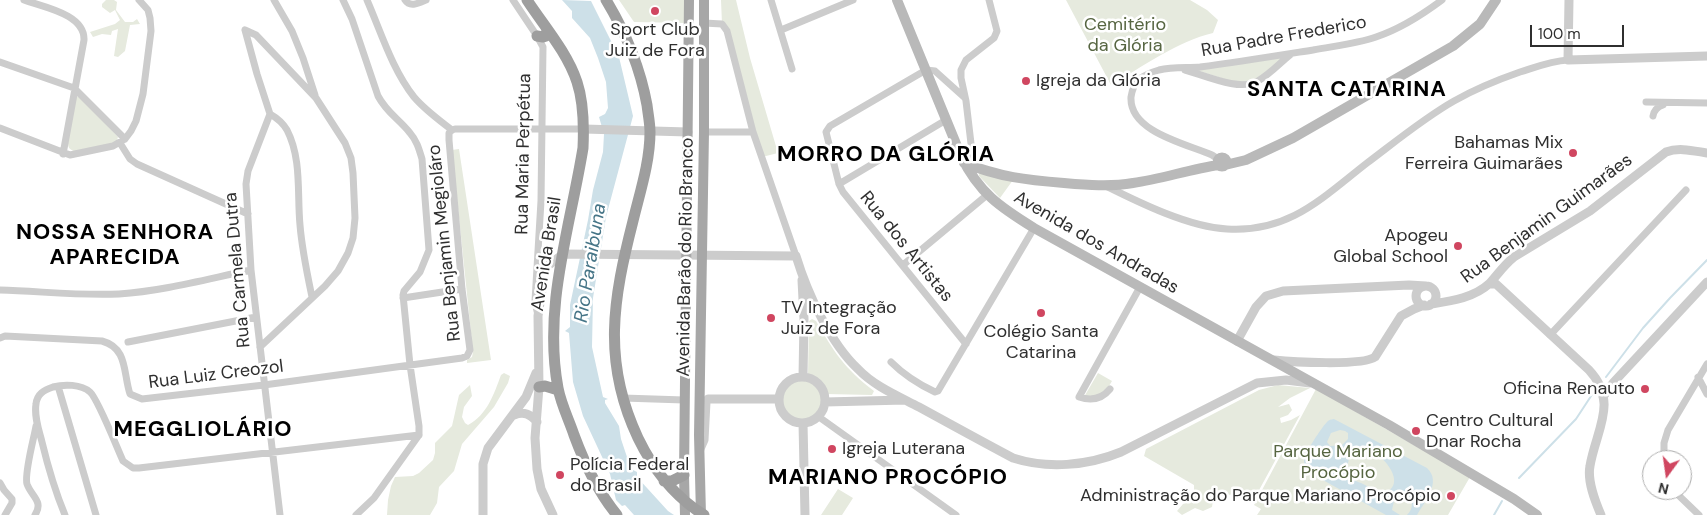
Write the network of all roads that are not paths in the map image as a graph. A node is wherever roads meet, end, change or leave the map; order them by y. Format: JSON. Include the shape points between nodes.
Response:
{"nodes":[{"id":1,"x":24,"y":0,"type":"edge"},
{"id":2,"x":140,"y":0,"type":"edge"},
{"id":3,"x":274,"y":0,"type":"edge"},
{"id":4,"x":343,"y":0,"type":"edge"},
{"id":5,"x":367,"y":0,"type":"edge"},
{"id":6,"x":426,"y":0,"type":"edge"},
{"id":7,"x":513,"y":0,"type":"edge"},
{"id":8,"x":527,"y":0,"type":"edge"},
{"id":9,"x":606,"y":0,"type":"edge"},
{"id":10,"x":689,"y":0,"type":"edge"},
{"id":11,"x":704,"y":0,"type":"edge"},
{"id":12,"x":771,"y":0,"type":"edge"},
{"id":13,"x":853,"y":0,"type":"edge"},
{"id":14,"x":897,"y":0,"type":"edge"},
{"id":15,"x":989,"y":0,"type":"edge"},
{"id":16,"x":1442,"y":0,"type":"edge"},
{"id":17,"x":1496,"y":0,"type":"edge"},
{"id":18,"x":1569,"y":0,"type":"edge"},
{"id":19,"x":407,"y":2,"type":"edge"},
{"id":20,"x":704,"y":23,"type":"junction"},
{"id":21,"x":781,"y":30,"type":"junction"},
{"id":22,"x":542,"y":37,"type":"junction"},
{"id":23,"x":1292,"y":53,"type":"junction"},
{"id":24,"x":1707,"y":56,"type":"edge"},
{"id":25,"x":1568,"y":60,"type":"junction"},
{"id":26,"x":0,"y":62,"type":"edge"},
{"id":27,"x":792,"y":69,"type":"dead end"},
{"id":28,"x":1182,"y":69,"type":"junction"},
{"id":29,"x":926,"y":70,"type":"junction"},
{"id":30,"x":74,"y":88,"type":"junction"},
{"id":31,"x":316,"y":98,"type":"junction"},
{"id":32,"x":965,"y":98,"type":"junction"},
{"id":33,"x":1646,"y":102,"type":"dead end"},
{"id":34,"x":1666,"y":104,"type":"junction"},
{"id":35,"x":1707,"y":104,"type":"edge"},
{"id":36,"x":270,"y":114,"type":"junction"},
{"id":37,"x":1652,"y":116,"type":"dead end"},
{"id":38,"x":946,"y":120,"type":"junction"},
{"id":39,"x":0,"y":128,"type":"edge"},
{"id":40,"x":541,"y":128,"type":"junction"},
{"id":41,"x":588,"y":129,"type":"junction"},
{"id":42,"x":452,"y":130,"type":"junction"},
{"id":43,"x":647,"y":130,"type":"junction"},
{"id":44,"x":688,"y":132,"type":"junction"},
{"id":45,"x":704,"y":132,"type":"junction"},
{"id":46,"x":753,"y":132,"type":"junction"},
{"id":47,"x":122,"y":141,"type":"junction"},
{"id":48,"x":1707,"y":153,"type":"edge"},
{"id":49,"x":63,"y":154,"type":"junction"},
{"id":50,"x":1221,"y":162,"type":"junction"},
{"id":51,"x":969,"y":164,"type":"junction"},
{"id":52,"x":839,"y":184,"type":"junction"},
{"id":53,"x":1105,"y":186,"type":"junction"},
{"id":54,"x":1686,"y":190,"type":"dead end"},
{"id":55,"x":986,"y":195,"type":"junction"},
{"id":56,"x":248,"y":214,"type":"junction"},
{"id":57,"x":1034,"y":228,"type":"junction"},
{"id":58,"x":567,"y":254,"type":"junction"},
{"id":59,"x":621,"y":255,"type":"junction"},
{"id":60,"x":687,"y":255,"type":"junction"},
{"id":61,"x":701,"y":255,"type":"junction"},
{"id":62,"x":796,"y":256,"type":"junction"},
{"id":63,"x":903,"y":265,"type":"junction"},
{"id":64,"x":251,"y":270,"type":"junction"},
{"id":65,"x":802,"y":274,"type":"junction"},
{"id":66,"x":1707,"y":282,"type":"edge"},
{"id":67,"x":1492,"y":284,"type":"junction"},
{"id":68,"x":1140,"y":287,"type":"junction"},
{"id":69,"x":1429,"y":287,"type":"junction"},
{"id":70,"x":462,"y":289,"type":"junction"},
{"id":71,"x":0,"y":290,"type":"edge"},
{"id":72,"x":312,"y":297,"type":"junction"},
{"id":73,"x":403,"y":298,"type":"junction"},
{"id":74,"x":1456,"y":300,"type":"junction"},
{"id":75,"x":1428,"y":305,"type":"junction"},
{"id":76,"x":538,"y":316,"type":"junction"},
{"id":77,"x":256,"y":317,"type":"junction"},
{"id":78,"x":804,"y":319,"type":"junction"},
{"id":79,"x":824,"y":321,"type":"junction"},
{"id":80,"x":1550,"y":335,"type":"junction"},
{"id":81,"x":0,"y":338,"type":"edge"},
{"id":82,"x":1237,"y":341,"type":"junction"},
{"id":83,"x":128,"y":342,"type":"dead end"},
{"id":84,"x":966,"y":344,"type":"junction"},
{"id":85,"x":260,"y":347,"type":"junction"},
{"id":86,"x":469,"y":354,"type":"joint"},
{"id":87,"x":1273,"y":361,"type":"junction"},
{"id":88,"x":891,"y":362,"type":"dead end"},
{"id":89,"x":1707,"y":364,"type":"edge"},
{"id":90,"x":410,"y":365,"type":"junction"},
{"id":91,"x":1290,"y":366,"type":"junction"},
{"id":92,"x":538,"y":368,"type":"junction"},
{"id":93,"x":803,"y":377,"type":"junction"},
{"id":94,"x":1698,"y":377,"type":"junction"},
{"id":95,"x":872,"y":381,"type":"junction"},
{"id":96,"x":1262,"y":382,"type":"junction"},
{"id":97,"x":1314,"y":384,"type":"junction"},
{"id":98,"x":1602,"y":384,"type":"junction"},
{"id":99,"x":264,"y":385,"type":"junction"},
{"id":100,"x":58,"y":386,"type":"junction"},
{"id":101,"x":539,"y":387,"type":"junction"},
{"id":102,"x":1110,"y":389,"type":"dead end"},
{"id":103,"x":558,"y":390,"type":"junction"},
{"id":104,"x":1707,"y":394,"type":"edge"},
{"id":105,"x":526,"y":397,"type":"junction"},
{"id":106,"x":623,"y":398,"type":"junction"},
{"id":107,"x":538,"y":400,"type":"junction"},
{"id":108,"x":684,"y":400,"type":"junction"},
{"id":109,"x":779,"y":400,"type":"junction"},
{"id":110,"x":905,"y":400,"type":"junction"},
{"id":111,"x":874,"y":401,"type":"junction"},
{"id":112,"x":826,"y":402,"type":"junction"},
{"id":113,"x":514,"y":415,"type":"junction"},
{"id":114,"x":819,"y":417,"type":"junction"},
{"id":115,"x":37,"y":422,"type":"junction"},
{"id":116,"x":536,"y":422,"type":"junction"},
{"id":117,"x":802,"y":423,"type":"junction"},
{"id":118,"x":419,"y":435,"type":"junction"},
{"id":119,"x":1664,"y":450,"type":"edge"},
{"id":120,"x":273,"y":452,"type":"junction"},
{"id":121,"x":699,"y":452,"type":"junction"},
{"id":122,"x":684,"y":475,"type":"junction"},
{"id":123,"x":664,"y":481,"type":"junction"},
{"id":124,"x":0,"y":482,"type":"edge"},
{"id":125,"x":1683,"y":500,"type":"edge"},
{"id":126,"x":685,"y":509,"type":"edge"},
{"id":127,"x":702,"y":514,"type":"edge"},
{"id":128,"x":5,"y":515,"type":"edge"},
{"id":129,"x":35,"y":515,"type":"edge"},
{"id":130,"x":65,"y":515,"type":"edge"},
{"id":131,"x":96,"y":515,"type":"edge"},
{"id":132,"x":280,"y":515,"type":"edge"},
{"id":133,"x":356,"y":515,"type":"edge"},
{"id":134,"x":483,"y":515,"type":"edge"},
{"id":135,"x":553,"y":515,"type":"edge"},
{"id":136,"x":617,"y":515,"type":"edge"},
{"id":137,"x":805,"y":515,"type":"edge"},
{"id":138,"x":956,"y":515,"type":"edge"},
{"id":139,"x":1537,"y":515,"type":"edge"},
{"id":140,"x":1601,"y":515,"type":"edge"},
{"id":141,"x":1699,"y":515,"type":"edge"}],
"edges":[{"from":1,"to":30,"type":"street","via":[[66,15],[82,30],[84,40]]},
{"from":2,"to":47,"type":"street","via":[[148,10],[151,30],[143,94],[136,121]]},
{"from":3,"to":31,"type":"street","via":[[292,31]]},
{"from":4,"to":73,"type":"street","via":[[378,96],[384,108],[410,132],[422,159],[429,250],[420,272],[404,291]]},
{"from":5,"to":42,"type":"street","via":[[411,93]]},
{"from":6,"to":19,"type":"street","via":[[414,4]]},
{"from":7,"to":22,"type":"street"},
{"from":8,"to":22,"type":"highway","name":"Avenida Brasil"},
{"from":9,"to":43,"type":"highway","via":[[638,68]]},
{"from":10,"to":44,"type":"main road","name":"Avenida Barão do Rio Branco"},
{"from":11,"to":20,"type":"main road","name":"Avenida Barão do Rio Branco"},
{"from":12,"to":21,"type":"street"},
{"from":13,"to":21,"type":"street"},
{"from":14,"to":29,"type":"main road","name":"Avenida dos Andradas"},
{"from":15,"to":32,"type":"street","via":[[997,31],[994,38],[963,65],[961,78]]},
{"from":16,"to":23,"type":"street","name":"Rua Padre Frederico","via":[[1402,26],[1375,38]]},
{"from":17,"to":50,"type":"main road","via":[[1480,24],[1453,46],[1293,138],[1260,152]]},
{"from":18,"to":25,"type":"street"},
{"from":20,"to":45,"type":"main road","name":"Avenida Barão do Rio Branco"},
{"from":20,"to":46,"type":"street","via":[[722,24],[727,31]]},
{"from":21,"to":27,"type":"street"},
{"from":22,"to":40,"type":"street","name":"Rua Maria Perpétua"},
{"from":22,"to":41,"type":"highway","name":"Avenida Brasil","via":[[557,44],[577,82]]},
{"from":23,"to":28,"type":"street","name":"Rua Padre Frederico"},
{"from":23,"to":28,"type":"street","via":[[1247,86]]},
{"from":24,"to":25,"type":"street"},
{"from":25,"to":53,"type":"street","via":[[1555,61],[1490,83],[1453,101],[1298,215],[1282,221],[1246,229],[1207,226]]},
{"from":26,"to":30,"type":"street"},
{"from":28,"to":50,"type":"street","name":"Rua Padre Frederico","via":[[1160,70],[1138,80],[1132,91],[1131,103],[1136,115],[1160,135],[1203,151]]},
{"from":29,"to":32,"type":"street","via":[[935,71]]},
{"from":29,"to":38,"type":"main road","name":"Avenida dos Andradas"},
{"from":29,"to":52,"type":"street","name":"Rua dos Artistas","via":[[827,128],[826,137]]},
{"from":30,"to":47,"type":"street"},
{"from":30,"to":49,"type":"street"},
{"from":31,"to":36,"type":"street","via":[[256,35],[245,30]]},
{"from":31,"to":72,"type":"street","via":[[351,158],[355,218],[348,253],[338,271]]},
{"from":32,"to":51,"type":"street"},
{"from":33,"to":34,"type":"street"},
{"from":34,"to":35,"type":"street"},
{"from":34,"to":37,"type":"street","via":[[1658,106]]},
{"from":36,"to":56,"type":"street","name":"Rua Carmela Dutra","via":[[248,171]]},
{"from":36,"to":72,"type":"street","via":[[287,129],[294,150],[304,260]]},
{"from":38,"to":51,"type":"main road","name":"Avenida dos Andradas"},
{"from":38,"to":52,"type":"street"},
{"from":39,"to":49,"type":"street"},
{"from":40,"to":41,"type":"street"},
{"from":40,"to":42,"type":"street"},
{"from":40,"to":76,"type":"street","name":"Rua Maria Perpétua","via":[[535,302]]},
{"from":41,"to":43,"type":"street"},
{"from":41,"to":58,"type":"highway","name":"Avenida Brasil"},
{"from":42,"to":70,"type":"street","name":"Rua Benjamin Megioláro","via":[[449,140]]},
{"from":43,"to":44,"type":"street"},
{"from":43,"to":59,"type":"highway","via":[[645,172]]},
{"from":44,"to":60,"type":"main road","name":"Avenida Barão do Rio Branco"},
{"from":45,"to":46,"type":"street"},
{"from":45,"to":61,"type":"main road","name":"Avenida Barão do Rio Branco"},
{"from":46,"to":62,"type":"street"},
{"from":47,"to":49,"type":"street","via":[[113,146]]},
{"from":47,"to":56,"type":"street","via":[[130,159],[137,164]]},
{"from":48,"to":67,"type":"street","name":"Rua Benjamin Guimarães","via":[[1666,152],[1590,211],[1514,258],[1496,274]]},
{"from":50,"to":53,"type":"main road","via":[[1149,180]]},
{"from":51,"to":53,"type":"main road","via":[[1023,180]]},
{"from":51,"to":55,"type":"main road","name":"Avenida dos Andradas"},
{"from":52,"to":63,"type":"street","name":"Rua dos Artistas","via":[[849,201]]},
{"from":54,"to":80,"type":"street"},
{"from":55,"to":57,"type":"main road","name":"Avenida dos Andradas"},
{"from":55,"to":63,"type":"street"},
{"from":56,"to":64,"type":"street","name":"Rua Carmela Dutra"},
{"from":57,"to":68,"type":"main road","name":"Avenida dos Andradas"},
{"from":57,"to":84,"type":"street"},
{"from":58,"to":59,"type":"street"},
{"from":58,"to":76,"type":"street","name":"Rua Maria Perpétua","via":[[545,270]]},
{"from":58,"to":103,"type":"highway","name":"Avenida Brasil","via":[[556,287],[552,337]]},
{"from":59,"to":60,"type":"street"},
{"from":59,"to":106,"type":"highway","via":[[613,331],[614,356]]},
{"from":60,"to":61,"type":"street"},
{"from":60,"to":108,"type":"main road","name":"Avenida Barão do Rio Branco"},
{"from":61,"to":62,"type":"street"},
{"from":61,"to":121,"type":"main road","name":"Avenida Barão do Rio Branco"},
{"from":62,"to":65,"type":"street"},
{"from":63,"to":84,"type":"street","name":"Rua dos Artistas"},
{"from":64,"to":71,"type":"street","via":[[118,294]]},
{"from":64,"to":77,"type":"street","name":"Rua Carmela Dutra"},
{"from":65,"to":78,"type":"street"},
{"from":65,"to":79,"type":"street"},
{"from":66,"to":98,"type":"street"},
{"from":67,"to":74,"type":"street","name":"Rua Benjamin Guimarães"},
{"from":67,"to":80,"type":"street"},
{"from":68,"to":82,"type":"main road","name":"Avenida dos Andradas"},
{"from":68,"to":102,"type":"street","via":[[1079,397],[1096,398]]},
{"from":69,"to":74,"type":"street"},
{"from":69,"to":75,"type":"street","via":[[1436,296]]},
{"from":69,"to":75,"type":"street","via":[[1420,288],[1417,296],[1419,302]]},
{"from":69,"to":82,"type":"street","via":[[1409,285],[1283,291],[1266,296]]},
{"from":70,"to":73,"type":"street"},
{"from":70,"to":86,"type":"street","name":"Rua Benjamin Megioláro"},
{"from":72,"to":85,"type":"street"},
{"from":73,"to":90,"type":"street"},
{"from":74,"to":75,"type":"street","name":"Rua Benjamin Guimarães"},
{"from":75,"to":91,"type":"street","name":"Rua Benjamin Guimarães","via":[[1414,308],[1401,316],[1372,360]]},
{"from":76,"to":92,"type":"street","name":"Rua Maria Perpétua"},
{"from":77,"to":83,"type":"street"},
{"from":77,"to":85,"type":"street","name":"Rua Carmela Dutra"},
{"from":78,"to":79,"type":"street","via":[[814,313]]},
{"from":78,"to":93,"type":"street"},
{"from":79,"to":95,"type":"street","via":[[848,358]]},
{"from":80,"to":98,"type":"street"},
{"from":81,"to":99,"type":"street","name":"Rua Luiz Creozol","via":[[102,341],[110,344],[122,358],[130,394],[142,399]]},
{"from":82,"to":87,"type":"main road","name":"Avenida dos Andradas"},
{"from":84,"to":88,"type":"street","via":[[935,392],[905,375]]},
{"from":85,"to":99,"type":"street","name":"Rua Carmela Dutra"},
{"from":86,"to":90,"type":"street","name":"Rua Luiz Creozol","via":[[462,358]]},
{"from":87,"to":91,"type":"main road","name":"Avenida dos Andradas"},
{"from":87,"to":96,"type":"street","via":[[1274,374]]},
{"from":89,"to":94,"type":"street"},
{"from":90,"to":99,"type":"street","name":"Rua Luiz Creozol"},
{"from":90,"to":118,"type":"street"},
{"from":91,"to":97,"type":"main road","name":"Avenida dos Andradas"},
{"from":92,"to":101,"type":"street","name":"Rua Maria Perpétua"},
{"from":92,"to":105,"type":"street"},
{"from":93,"to":109,"type":"street","via":[[784,385]]},
{"from":93,"to":112,"type":"street","via":[[821,386]]},
{"from":94,"to":104,"type":"street"},
{"from":94,"to":119,"type":"street","via":[[1668,430]]},
{"from":95,"to":110,"type":"street"},
{"from":95,"to":111,"type":"street","via":[[881,392]]},
{"from":96,"to":97,"type":"street","via":[[1286,380]]},
{"from":96,"to":110,"type":"street","via":[[1247,386],[1207,409],[1102,459],[1063,464],[1038,464],[1012,458]]},
{"from":97,"to":139,"type":"main road","name":"Avenida dos Andradas"},
{"from":98,"to":140,"type":"street","via":[[1604,411],[1589,466],[1589,478]]},
{"from":99,"to":120,"type":"street","name":"Rua Carmela Dutra"},
{"from":100,"to":115,"type":"street","via":[[39,394]]},
{"from":100,"to":120,"type":"street","via":[[79,386],[92,393],[123,461],[132,468]]},
{"from":100,"to":131,"type":"street"},
{"from":101,"to":103,"type":"highway"},
{"from":101,"to":107,"type":"street","name":"Rua Maria Perpétua"},
{"from":103,"to":136,"type":"highway","name":"Avenida Brasil","via":[[580,450]]},
{"from":105,"to":107,"type":"street","via":[[531,402]]},
{"from":105,"to":113,"type":"street"},
{"from":106,"to":108,"type":"street"},
{"from":106,"to":123,"type":"highway","via":[[642,446]]},
{"from":107,"to":116,"type":"street","name":"Rua Maria Perpétua"},
{"from":108,"to":122,"type":"main road","name":"Avenida Barão do Rio Branco"},
{"from":109,"to":117,"type":"street","via":[[786,416]]},
{"from":109,"to":121,"type":"street","via":[[708,399],[704,440]]},
{"from":110,"to":111,"type":"street"},
{"from":111,"to":112,"type":"street"},
{"from":112,"to":114,"type":"street"},
{"from":113,"to":116,"type":"street","via":[[526,413]]},
{"from":113,"to":134,"type":"street","via":[[488,448],[483,464]]},
{"from":114,"to":117,"type":"street"},
{"from":114,"to":138,"type":"street"},
{"from":115,"to":129,"type":"street","via":[[26,476],[39,506]]},
{"from":115,"to":130,"type":"street","via":[[48,469]]},
{"from":116,"to":135,"type":"street","name":"Rua Maria Perpétua","via":[[537,469],[543,494]]},
{"from":117,"to":137,"type":"street"},
{"from":118,"to":120,"type":"street"},
{"from":118,"to":133,"type":"street","via":[[374,498]]},
{"from":120,"to":132,"type":"street","name":"Rua Carmela Dutra"},
{"from":121,"to":127,"type":"main road","name":"Avenida Barão do Rio Branco"},
{"from":122,"to":123,"type":"highway"},
{"from":122,"to":126,"type":"main road","name":"Avenida Barão do Rio Branco"},
{"from":123,"to":126,"type":"highway"},
{"from":124,"to":128,"type":"street","via":[[12,499]]},
{"from":125,"to":141,"type":"street"},
{"from":126,"to":127,"type":"highway"}]}
